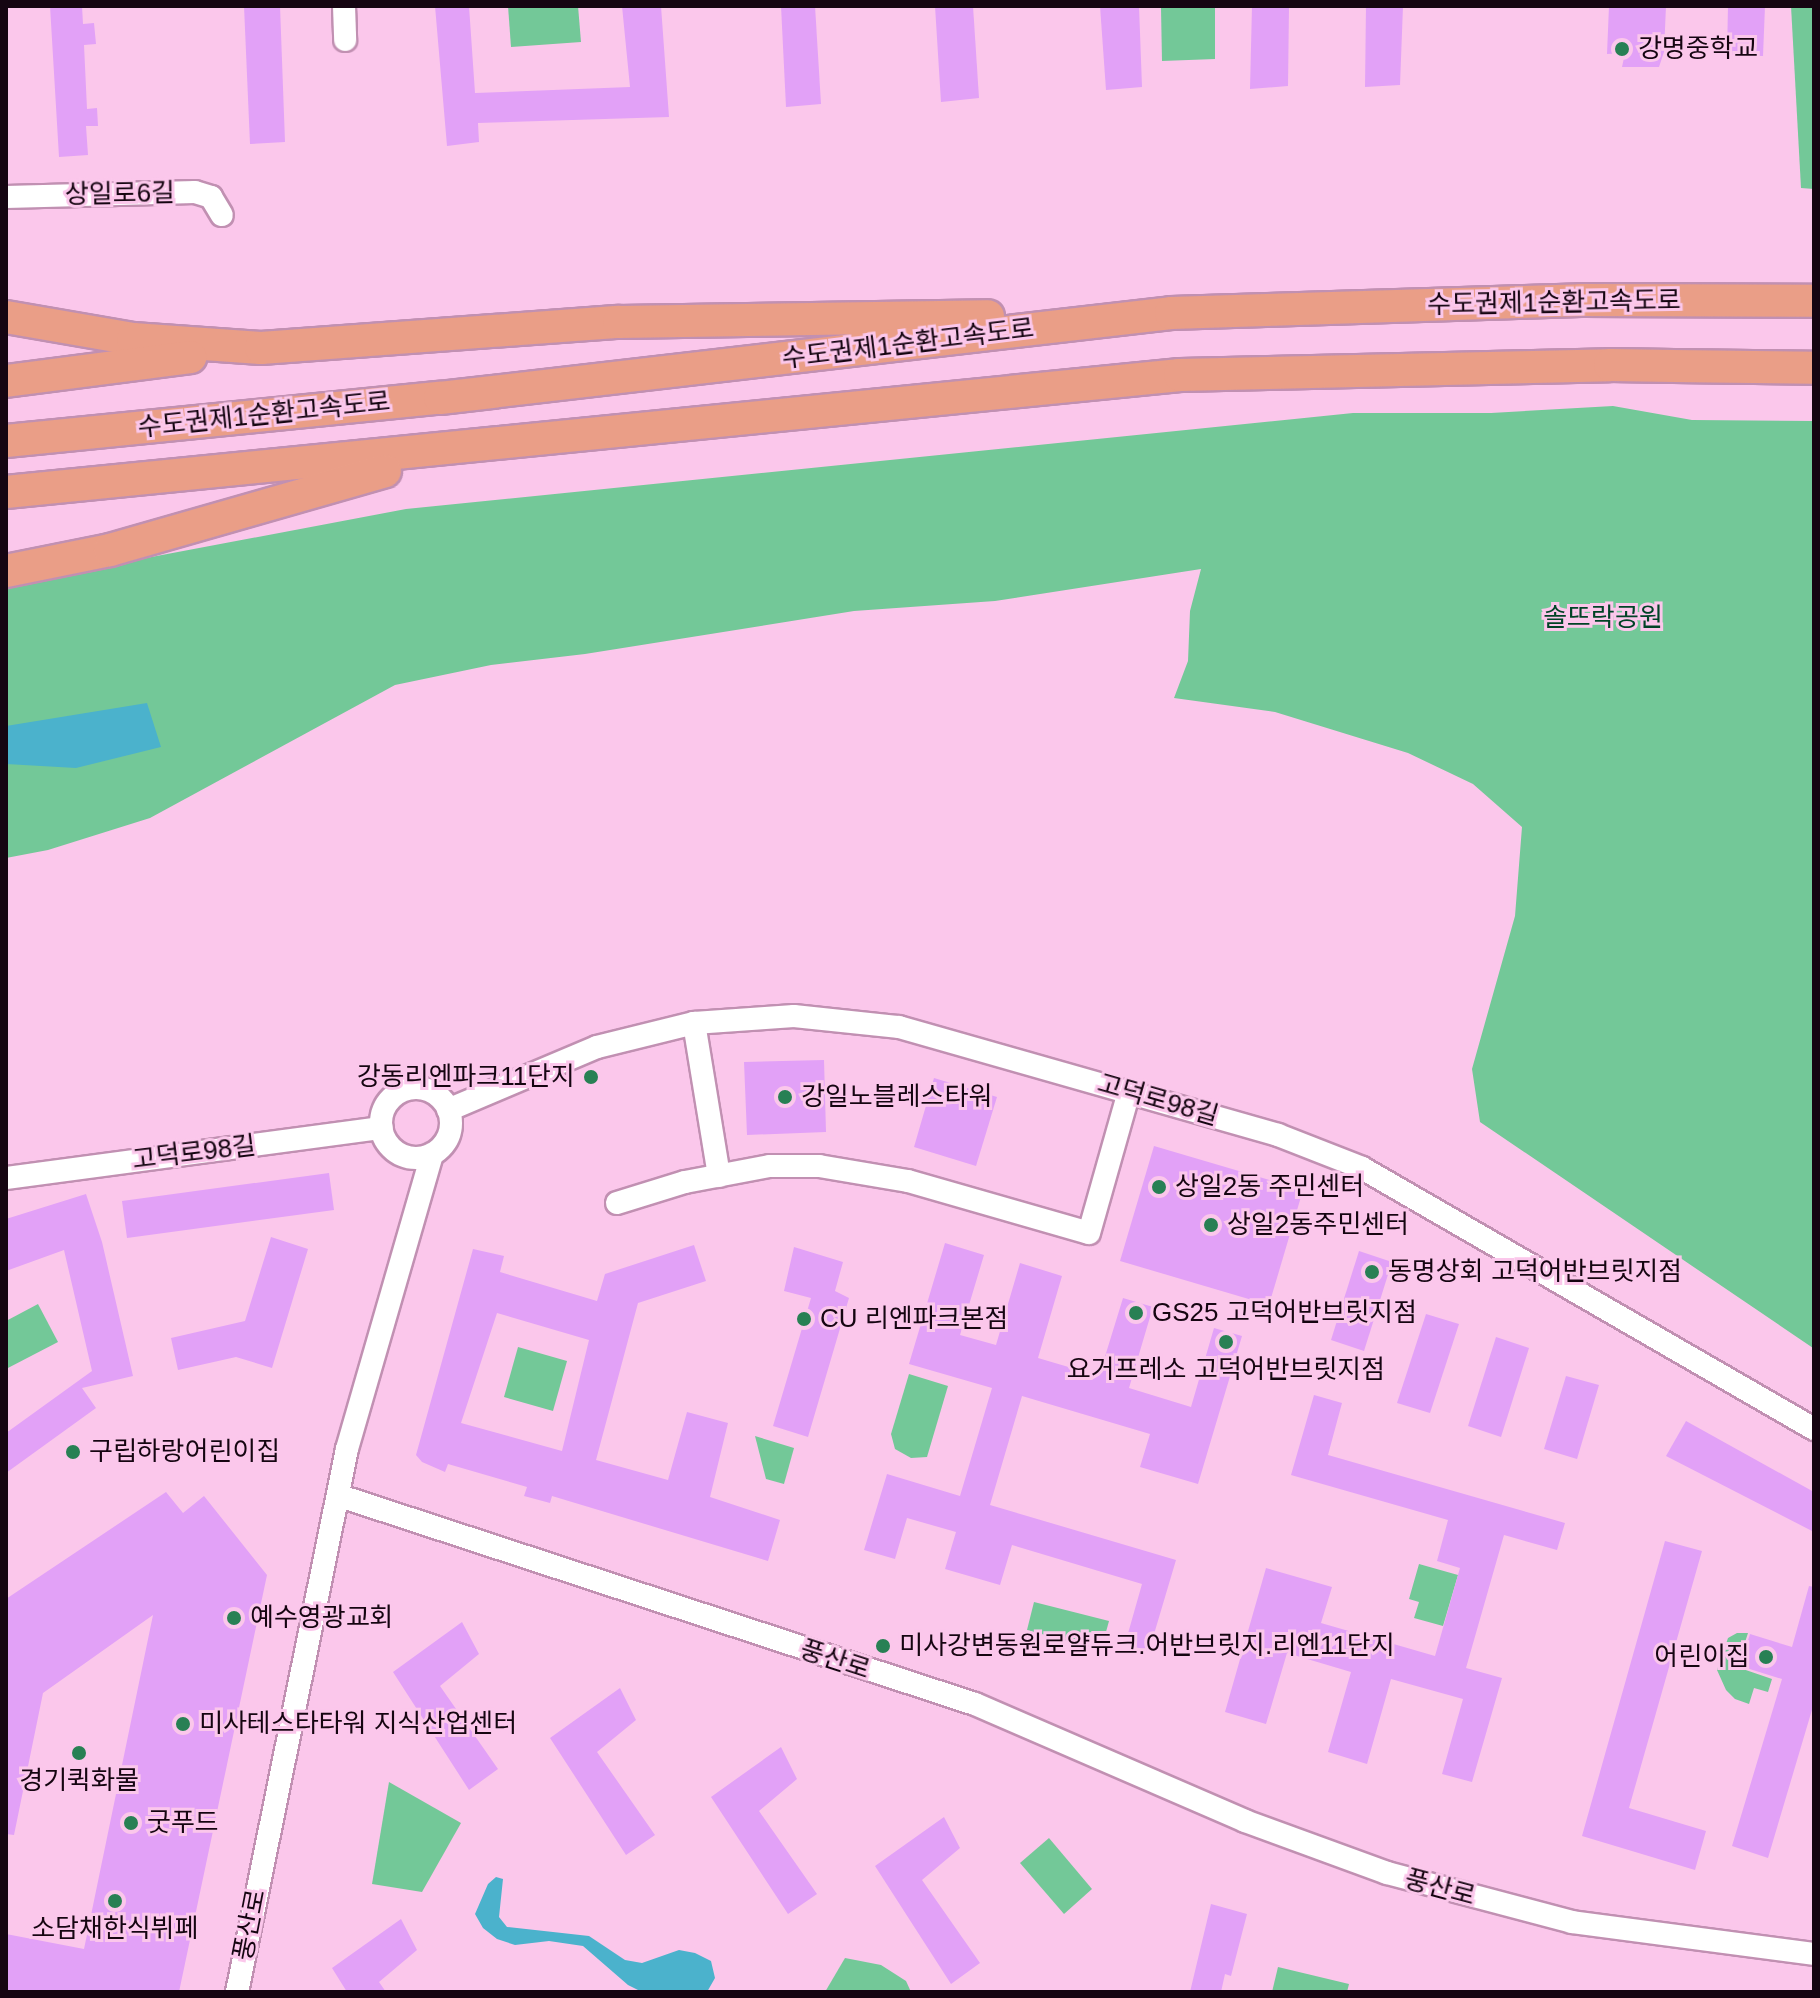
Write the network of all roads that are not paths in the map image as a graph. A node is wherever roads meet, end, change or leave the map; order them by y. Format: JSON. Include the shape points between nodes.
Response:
{"nodes":[{"id":1,"x":344,"y":6,"type":"edge"},
{"id":2,"x":345,"y":40,"type":"dead end"},
{"id":3,"x":6,"y":197,"type":"edge"},
{"id":4,"x":222,"y":215,"type":"dead end"},
{"id":5,"x":1814,"y":301,"type":"edge"},
{"id":6,"x":1171,"y":313,"type":"junction"},
{"id":7,"x":6,"y":317,"type":"edge"},
{"id":8,"x":261,"y":348,"type":"junction"},
{"id":9,"x":1814,"y":368,"type":"edge"},
{"id":10,"x":6,"y":381,"type":"edge"},
{"id":11,"x":6,"y":441,"type":"edge"},
{"id":12,"x":461,"y":449,"type":"junction"},
{"id":13,"x":6,"y":492,"type":"edge"},
{"id":14,"x":6,"y":571,"type":"edge"},
{"id":15,"x":694,"y":1023,"type":"junction"},
{"id":16,"x":1129,"y":1092,"type":"junction"},
{"id":17,"x":448,"y":1110,"type":"junction"},
{"id":18,"x":382,"y":1128,"type":"junction"},
{"id":19,"x":432,"y":1154,"type":"junction"},
{"id":20,"x":719,"y":1176,"type":"junction"},
{"id":21,"x":6,"y":1178,"type":"edge"},
{"id":22,"x":617,"y":1203,"type":"dead end"},
{"id":23,"x":1814,"y":1429,"type":"edge"},
{"id":24,"x":340,"y":1496,"type":"junction"},
{"id":25,"x":1814,"y":1954,"type":"edge"},
{"id":26,"x":237,"y":1992,"type":"edge"}],
"edges":[{"from":1,"to":2,"type":"street"},
{"from":3,"to":4,"type":"street","name":"상일로6길","via":[[195,192],[211,197]]},
{"from":5,"to":6,"type":"highway","name":"수도권제1순환고속도로","via":[[1581,300]]},
{"from":6,"to":8,"type":"highway","via":[[619,322]]},
{"from":6,"to":11,"type":"highway","name":"수도권제1순환고속도로","via":[[440,398]]},
{"from":7,"to":8,"type":"highway","via":[[133,339]]},
{"from":8,"to":10,"type":"highway"},
{"from":9,"to":12,"type":"highway","name":"수도권제1순환고속도로","via":[[1610,365],[1180,375]]},
{"from":12,"to":13,"type":"highway","name":"수도권제1순환고속도로"},
{"from":12,"to":14,"type":"highway","via":[[110,550]]},
{"from":15,"to":16,"type":"street","name":"고덕로98길","via":[[794,1016],[899,1027]]},
{"from":15,"to":17,"type":"street","name":"고덕로98길","via":[[597,1047]]},
{"from":15,"to":20,"type":"street"},
{"from":16,"to":20,"type":"street","via":[[1089,1233],[868,1172],[770,1166]]},
{"from":16,"to":23,"type":"street","name":"고덕로98길","via":[[1278,1135],[1362,1168]]},
{"from":17,"to":18,"type":"street","via":[[431,1092],[410,1089],[392,1099]]},
{"from":17,"to":19,"type":"street","via":[[447,1139]]},
{"from":18,"to":19,"type":"street","via":[[400,1154]]},
{"from":18,"to":21,"type":"street","name":"고덕로98길"},
{"from":19,"to":24,"type":"street","via":[[347,1449]]},
{"from":20,"to":22,"type":"street"},
{"from":24,"to":25,"type":"street","name":"풍산로","via":[[975,1704],[1245,1821],[1387,1873],[1572,1922]]},
{"from":24,"to":26,"type":"street","name":"풍산로"}]}
